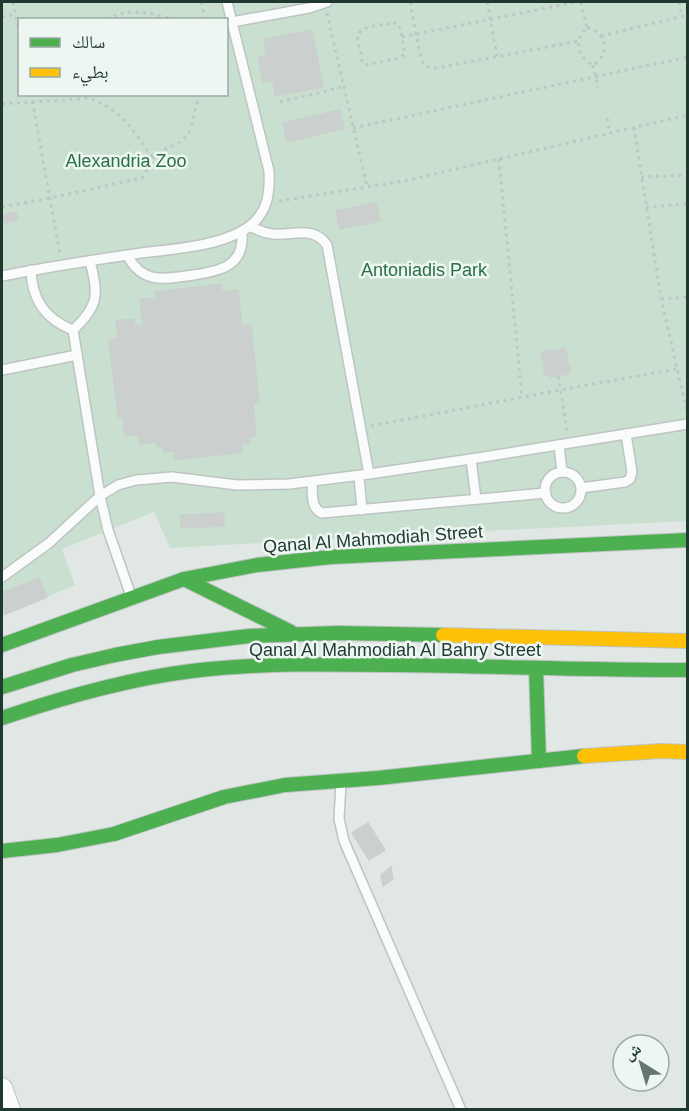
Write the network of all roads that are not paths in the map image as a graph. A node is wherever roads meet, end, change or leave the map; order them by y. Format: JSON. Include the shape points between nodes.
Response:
{"nodes":[{"id":1,"x":227,"y":2,"type":"edge"},
{"id":2,"x":326,"y":2,"type":"edge"},
{"id":3,"x":232,"y":22,"type":"junction"},
{"id":4,"x":246,"y":228,"type":"junction"},
{"id":5,"x":127,"y":255,"type":"junction"},
{"id":6,"x":90,"y":261,"type":"junction"},
{"id":7,"x":30,"y":270,"type":"junction"},
{"id":8,"x":2,"y":276,"type":"edge"},
{"id":9,"x":74,"y":330,"type":"junction"},
{"id":10,"x":78,"y":355,"type":"junction"},
{"id":11,"x":2,"y":370,"type":"edge"},
{"id":12,"x":687,"y":424,"type":"edge"},
{"id":13,"x":626,"y":435,"type":"junction"},
{"id":14,"x":559,"y":445,"type":"junction"},
{"id":15,"x":471,"y":459,"type":"junction"},
{"id":16,"x":562,"y":472,"type":"junction"},
{"id":17,"x":369,"y":474,"type":"junction"},
{"id":18,"x":358,"y":476,"type":"junction"},
{"id":19,"x":312,"y":482,"type":"junction"},
{"id":20,"x":581,"y":488,"type":"junction"},
{"id":21,"x":546,"y":493,"type":"junction"},
{"id":22,"x":100,"y":496,"type":"junction"},
{"id":23,"x":476,"y":499,"type":"junction"},
{"id":24,"x":362,"y":510,"type":"junction"},
{"id":25,"x":687,"y":540,"type":"edge"},
{"id":26,"x":2,"y":577,"type":"edge"},
{"id":27,"x":184,"y":579,"type":"junction"},
{"id":28,"x":132,"y":598,"type":"junction"},
{"id":29,"x":295,"y":634,"type":"junction"},
{"id":30,"x":687,"y":641,"type":"edge"},
{"id":31,"x":2,"y":645,"type":"edge"},
{"id":32,"x":536,"y":668,"type":"junction"},
{"id":33,"x":687,"y":670,"type":"edge"},
{"id":34,"x":2,"y":687,"type":"edge"},
{"id":35,"x":2,"y":718,"type":"edge"},
{"id":36,"x":687,"y":752,"type":"edge"},
{"id":37,"x":539,"y":761,"type":"junction"},
{"id":38,"x":341,"y":781,"type":"junction"},
{"id":39,"x":2,"y":851,"type":"edge"},
{"id":40,"x":2,"y":1088,"type":"edge"},
{"id":41,"x":10,"y":1110,"type":"edge"},
{"id":42,"x":461,"y":1110,"type":"edge"}],
"edges":[{"from":1,"to":3,"type":"lane"},
{"from":2,"to":3,"type":"lane"},
{"from":3,"to":4,"type":"lane","via":[[269,171],[267,203]]},
{"from":4,"to":5,"type":"lane","via":[[207,244]]},
{"from":4,"to":5,"type":"lane","via":[[236,258],[225,268],[212,272],[163,280],[137,270]]},
{"from":4,"to":17,"type":"lane","via":[[275,235],[312,234],[327,245]]},
{"from":5,"to":6,"type":"lane"},
{"from":6,"to":7,"type":"lane"},
{"from":6,"to":9,"type":"lane","via":[[95,301]]},
{"from":7,"to":8,"type":"lane"},
{"from":7,"to":9,"type":"lane","via":[[33,290],[42,307],[56,321]]},
{"from":9,"to":10,"type":"lane"},
{"from":10,"to":11,"type":"lane"},
{"from":10,"to":22,"type":"lane"},
{"from":12,"to":13,"type":"lane"},
{"from":13,"to":14,"type":"lane"},
{"from":13,"to":20,"type":"lane","via":[[630,479]]},
{"from":14,"to":15,"type":"lane"},
{"from":14,"to":16,"type":"lane"},
{"from":15,"to":17,"type":"lane"},
{"from":15,"to":23,"type":"lane"},
{"from":16,"to":20,"type":"lane","via":[[575,477]]},
{"from":16,"to":21,"type":"lane","via":[[551,477]]},
{"from":17,"to":18,"type":"lane"},
{"from":18,"to":19,"type":"lane"},
{"from":18,"to":24,"type":"lane"},
{"from":19,"to":22,"type":"lane","via":[[237,485],[154,478],[118,485]]},
{"from":19,"to":24,"type":"lane","via":[[314,504],[319,512]]},
{"from":20,"to":21,"type":"lane","via":[[578,500],[568,507],[551,504]]},
{"from":21,"to":23,"type":"lane"},
{"from":22,"to":26,"type":"lane","via":[[49,543]]},
{"from":22,"to":28,"type":"lane"},
{"from":23,"to":24,"type":"lane"},
{"from":25,"to":27,"type":"main road","name":"Qanal Al Mahmodiah Street","via":[[331,557],[257,565]]},
{"from":27,"to":28,"type":"main road","name":"Qanal Al Mahmodiah Street"},
{"from":27,"to":29,"type":"main road"},
{"from":28,"to":31,"type":"main road","name":"Qanal Al Mahmodiah Street"},
{"from":29,"to":30,"type":"main road","name":"Qanal Al Mahmodiah Al Bahry Street"},
{"from":29,"to":34,"type":"main road","name":"Qanal Al Mahmodiah Al Bahry Street","via":[[158,647],[72,665]]},
{"from":32,"to":33,"type":"main road","name":"Qanal Al Mahmodiah Al Bahry Street"},
{"from":32,"to":35,"type":"main road","name":"Qanal Al Mahmodiah Al Bahry Street","via":[[336,664],[217,669],[84,692]]},
{"from":32,"to":37,"type":"main road"},
{"from":36,"to":37,"type":"main road","via":[[633,752]]},
{"from":37,"to":38,"type":"main road"},
{"from":38,"to":39,"type":"main road","via":[[254,791],[214,800],[114,834]]},
{"from":38,"to":42,"type":"lane","via":[[339,819],[344,841]]},
{"from":40,"to":41,"type":"street"}]}
